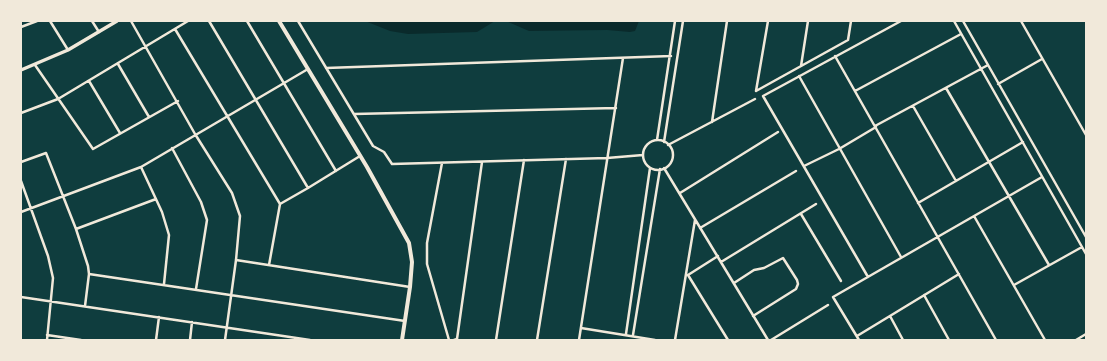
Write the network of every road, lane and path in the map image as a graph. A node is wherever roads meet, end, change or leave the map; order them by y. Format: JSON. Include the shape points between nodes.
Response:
{"nodes":[{"id":1,"x":37,"y":21,"type":"edge"},
{"id":2,"x":50,"y":21,"type":"edge"},
{"id":3,"x":92,"y":21,"type":"edge"},
{"id":4,"x":117,"y":21,"type":"edge"},
{"id":5,"x":131,"y":21,"type":"edge"},
{"id":6,"x":188,"y":21,"type":"edge"},
{"id":7,"x":209,"y":21,"type":"edge"},
{"id":8,"x":247,"y":21,"type":"edge"},
{"id":9,"x":280,"y":21,"type":"edge"},
{"id":10,"x":298,"y":21,"type":"edge"},
{"id":11,"x":675,"y":21,"type":"edge"},
{"id":12,"x":683,"y":21,"type":"edge"},
{"id":13,"x":728,"y":21,"type":"edge"},
{"id":14,"x":768,"y":21,"type":"edge"},
{"id":15,"x":808,"y":21,"type":"edge"},
{"id":16,"x":851,"y":21,"type":"edge"},
{"id":17,"x":900,"y":21,"type":"edge"},
{"id":18,"x":954,"y":21,"type":"edge"},
{"id":19,"x":963,"y":21,"type":"edge"},
{"id":20,"x":1021,"y":21,"type":"edge"},
{"id":21,"x":21,"y":27,"type":"edge"},
{"id":22,"x":175,"y":29,"type":"junction"},
{"id":23,"x":99,"y":32,"type":"junction"},
{"id":24,"x":961,"y":34,"type":"junction"},
{"id":25,"x":146,"y":48,"type":"junction"},
{"id":26,"x":68,"y":50,"type":"junction"},
{"id":27,"x":671,"y":56,"type":"junction"},
{"id":28,"x":835,"y":56,"type":"junction"},
{"id":29,"x":623,"y":58,"type":"junction"},
{"id":30,"x":1042,"y":60,"type":"junction"},
{"id":31,"x":118,"y":64,"type":"junction"},
{"id":32,"x":35,"y":65,"type":"junction"},
{"id":33,"x":988,"y":65,"type":"junction"},
{"id":34,"x":801,"y":66,"type":"junction"},
{"id":35,"x":326,"y":68,"type":"junction"},
{"id":36,"x":308,"y":69,"type":"junction"},
{"id":37,"x":982,"y":69,"type":"junction"},
{"id":38,"x":21,"y":70,"type":"edge"},
{"id":39,"x":799,"y":76,"type":"junction"},
{"id":40,"x":88,"y":81,"type":"junction"},
{"id":41,"x":284,"y":82,"type":"junction"},
{"id":42,"x":998,"y":84,"type":"junction"},
{"id":43,"x":946,"y":88,"type":"junction"},
{"id":44,"x":855,"y":91,"type":"junction"},
{"id":45,"x":58,"y":99,"type":"junction"},
{"id":46,"x":255,"y":99,"type":"junction"},
{"id":47,"x":755,"y":99,"type":"dead end"},
{"id":48,"x":178,"y":102,"type":"junction"},
{"id":49,"x":913,"y":106,"type":"junction"},
{"id":50,"x":616,"y":108,"type":"junction"},
{"id":51,"x":21,"y":113,"type":"edge"},
{"id":52,"x":354,"y":114,"type":"junction"},
{"id":53,"x":228,"y":115,"type":"junction"},
{"id":54,"x":150,"y":117,"type":"junction"},
{"id":55,"x":712,"y":122,"type":"junction"},
{"id":56,"x":875,"y":127,"type":"junction"},
{"id":57,"x":778,"y":132,"type":"dead end"},
{"id":58,"x":120,"y":133,"type":"junction"},
{"id":59,"x":195,"y":134,"type":"junction"},
{"id":60,"x":1086,"y":135,"type":"edge"},
{"id":61,"x":657,"y":140,"type":"junction"},
{"id":62,"x":664,"y":142,"type":"junction"},
{"id":63,"x":1023,"y":142,"type":"junction"},
{"id":64,"x":668,"y":145,"type":"junction"},
{"id":65,"x":172,"y":148,"type":"junction"},
{"id":66,"x":839,"y":150,"type":"junction"},
{"id":67,"x":643,"y":155,"type":"junction"},
{"id":68,"x":360,"y":156,"type":"junction"},
{"id":69,"x":607,"y":158,"type":"junction"},
{"id":70,"x":566,"y":159,"type":"junction"},
{"id":71,"x":524,"y":160,"type":"junction"},
{"id":72,"x":21,"y":162,"type":"edge"},
{"id":73,"x":482,"y":162,"type":"junction"},
{"id":74,"x":990,"y":162,"type":"junction"},
{"id":75,"x":442,"y":163,"type":"junction"},
{"id":76,"x":804,"y":166,"type":"junction"},
{"id":77,"x":141,"y":167,"type":"junction"},
{"id":78,"x":650,"y":168,"type":"junction"},
{"id":79,"x":664,"y":168,"type":"junction"},
{"id":80,"x":660,"y":170,"type":"junction"},
{"id":81,"x":336,"y":171,"type":"junction"},
{"id":82,"x":796,"y":171,"type":"dead end"},
{"id":83,"x":1042,"y":177,"type":"junction"},
{"id":84,"x":21,"y":181,"type":"edge"},
{"id":85,"x":956,"y":181,"type":"junction"},
{"id":86,"x":308,"y":188,"type":"junction"},
{"id":87,"x":680,"y":193,"type":"junction"},
{"id":88,"x":63,"y":196,"type":"junction"},
{"id":89,"x":1009,"y":196,"type":"junction"},
{"id":90,"x":156,"y":199,"type":"junction"},
{"id":91,"x":918,"y":203,"type":"junction"},
{"id":92,"x":280,"y":204,"type":"junction"},
{"id":93,"x":816,"y":204,"type":"dead end"},
{"id":94,"x":31,"y":208,"type":"junction"},
{"id":95,"x":21,"y":212,"type":"edge"},
{"id":96,"x":801,"y":214,"type":"junction"},
{"id":97,"x":974,"y":216,"type":"junction"},
{"id":98,"x":696,"y":219,"type":"junction"},
{"id":99,"x":700,"y":228,"type":"junction"},
{"id":100,"x":76,"y":229,"type":"junction"},
{"id":101,"x":938,"y":237,"type":"junction"},
{"id":102,"x":1086,"y":237,"type":"edge"},
{"id":103,"x":1082,"y":247,"type":"junction"},
{"id":104,"x":1086,"y":254,"type":"edge"},
{"id":105,"x":718,"y":256,"type":"junction"},
{"id":106,"x":901,"y":257,"type":"junction"},
{"id":107,"x":236,"y":260,"type":"junction"},
{"id":108,"x":721,"y":262,"type":"junction"},
{"id":109,"x":268,"y":265,"type":"junction"},
{"id":110,"x":1049,"y":265,"type":"junction"},
{"id":111,"x":89,"y":274,"type":"junction"},
{"id":112,"x":959,"y":274,"type":"junction"},
{"id":113,"x":688,"y":275,"type":"junction"},
{"id":114,"x":868,"y":277,"type":"junction"},
{"id":115,"x":841,"y":281,"type":"dead end"},
{"id":116,"x":734,"y":283,"type":"junction"},
{"id":117,"x":164,"y":284,"type":"junction"},
{"id":118,"x":1014,"y":284,"type":"junction"},
{"id":119,"x":410,"y":287,"type":"junction"},
{"id":120,"x":196,"y":289,"type":"junction"},
{"id":121,"x":231,"y":294,"type":"junction"},
{"id":122,"x":924,"y":295,"type":"junction"},
{"id":123,"x":21,"y":297,"type":"edge"},
{"id":124,"x":52,"y":300,"type":"junction"},
{"id":125,"x":828,"y":305,"type":"dead end"},
{"id":126,"x":86,"y":306,"type":"junction"},
{"id":127,"x":753,"y":316,"type":"junction"},
{"id":128,"x":890,"y":316,"type":"junction"},
{"id":129,"x":160,"y":317,"type":"junction"},
{"id":130,"x":405,"y":321,"type":"junction"},
{"id":131,"x":192,"y":322,"type":"junction"},
{"id":132,"x":226,"y":327,"type":"junction"},
{"id":133,"x":582,"y":328,"type":"junction"},
{"id":134,"x":626,"y":334,"type":"junction"},
{"id":135,"x":1086,"y":334,"type":"edge"},
{"id":136,"x":48,"y":335,"type":"junction"},
{"id":137,"x":633,"y":335,"type":"junction"},
{"id":138,"x":857,"y":336,"type":"junction"},
{"id":139,"x":47,"y":340,"type":"edge"},
{"id":140,"x":81,"y":340,"type":"edge"},
{"id":141,"x":156,"y":340,"type":"edge"},
{"id":142,"x":190,"y":340,"type":"edge"},
{"id":143,"x":225,"y":340,"type":"edge"},
{"id":144,"x":310,"y":340,"type":"edge"},
{"id":145,"x":402,"y":340,"type":"edge"},
{"id":146,"x":449,"y":340,"type":"edge"},
{"id":147,"x":454,"y":340,"type":"edge"},
{"id":148,"x":496,"y":340,"type":"edge"},
{"id":149,"x":537,"y":340,"type":"edge"},
{"id":150,"x":580,"y":340,"type":"edge"},
{"id":151,"x":655,"y":340,"type":"edge"},
{"id":152,"x":675,"y":340,"type":"edge"},
{"id":153,"x":728,"y":340,"type":"edge"},
{"id":154,"x":768,"y":340,"type":"edge"},
{"id":155,"x":771,"y":340,"type":"edge"},
{"id":156,"x":859,"y":340,"type":"edge"},
{"id":157,"x":904,"y":340,"type":"edge"},
{"id":158,"x":949,"y":340,"type":"edge"},
{"id":159,"x":996,"y":340,"type":"edge"},
{"id":160,"x":1045,"y":340,"type":"edge"},
{"id":161,"x":1076,"y":340,"type":"edge"}],
"edges":[{"from":1,"to":21,"type":"street"},
{"from":2,"to":26,"type":"street"},
{"from":3,"to":23,"type":"street"},
{"from":4,"to":23,"type":"street"},
{"from":5,"to":25,"type":"street"},
{"from":6,"to":22,"type":"street"},
{"from":7,"to":46,"type":"street"},
{"from":8,"to":41,"type":"street"},
{"from":9,"to":36,"type":"main road"},
{"from":10,"to":35,"type":"street"},
{"from":11,"to":27,"type":"street"},
{"from":12,"to":62,"type":"street"},
{"from":13,"to":55,"type":"street"},
{"from":14,"to":34,"type":"street","via":[[756,91]]},
{"from":15,"to":34,"type":"street"},
{"from":16,"to":34,"type":"street","via":[[848,40]]},
{"from":17,"to":28,"type":"street"},
{"from":18,"to":24,"type":"street"},
{"from":19,"to":33,"type":"street"},
{"from":20,"to":30,"type":"street"},
{"from":22,"to":25,"type":"street"},
{"from":22,"to":53,"type":"street"},
{"from":23,"to":26,"type":"street"},
{"from":24,"to":37,"type":"street"},
{"from":24,"to":44,"type":"street"},
{"from":25,"to":31,"type":"street"},
{"from":25,"to":48,"type":"street"},
{"from":26,"to":32,"type":"street"},
{"from":27,"to":29,"type":"street"},
{"from":27,"to":61,"type":"street"},
{"from":28,"to":39,"type":"street"},
{"from":28,"to":44,"type":"street"},
{"from":29,"to":35,"type":"street"},
{"from":29,"to":50,"type":"street"},
{"from":30,"to":42,"type":"street"},
{"from":30,"to":60,"type":"street"},
{"from":31,"to":40,"type":"street"},
{"from":31,"to":54,"type":"street"},
{"from":32,"to":38,"type":"street"},
{"from":32,"to":45,"type":"street"},
{"from":33,"to":37,"type":"street"},
{"from":33,"to":42,"type":"street"},
{"from":35,"to":52,"type":"street"},
{"from":36,"to":41,"type":"street"},
{"from":36,"to":68,"type":"main road"},
{"from":37,"to":43,"type":"street"},
{"from":37,"to":63,"type":"street"},
{"from":39,"to":66,"type":"street"},
{"from":39,"to":76,"type":"street","via":[[763,96]]},
{"from":40,"to":45,"type":"street"},
{"from":40,"to":58,"type":"street"},
{"from":41,"to":46,"type":"street"},
{"from":41,"to":81,"type":"street"},
{"from":42,"to":102,"type":"street"},
{"from":43,"to":49,"type":"street"},
{"from":43,"to":74,"type":"street"},
{"from":44,"to":56,"type":"street"},
{"from":45,"to":51,"type":"street"},
{"from":45,"to":58,"type":"street","via":[[93,149]]},
{"from":46,"to":53,"type":"street"},
{"from":46,"to":86,"type":"street"},
{"from":47,"to":55,"type":"street"},
{"from":48,"to":54,"type":"street"},
{"from":48,"to":59,"type":"street"},
{"from":49,"to":56,"type":"street"},
{"from":49,"to":85,"type":"street"},
{"from":50,"to":52,"type":"street"},
{"from":50,"to":69,"type":"street"},
{"from":52,"to":75,"type":"street","via":[[374,148],[384,152],[392,164]]},
{"from":53,"to":59,"type":"street"},
{"from":53,"to":92,"type":"street"},
{"from":54,"to":58,"type":"street"},
{"from":55,"to":64,"type":"street"},
{"from":56,"to":66,"type":"street"},
{"from":56,"to":91,"type":"street"},
{"from":57,"to":87,"type":"street"},
{"from":59,"to":65,"type":"street"},
{"from":59,"to":107,"type":"street","via":[[232,193],[240,216]]},
{"from":61,"to":62,"type":"street"},
{"from":61,"to":67,"type":"street","via":[[648,144]]},
{"from":62,"to":64,"type":"street"},
{"from":63,"to":74,"type":"street"},
{"from":63,"to":83,"type":"street"},
{"from":64,"to":79,"type":"street","via":[[672,159]]},
{"from":65,"to":77,"type":"street"},
{"from":65,"to":120,"type":"street","via":[[201,202],[207,220]]},
{"from":66,"to":76,"type":"street"},
{"from":66,"to":106,"type":"street"},
{"from":67,"to":69,"type":"street"},
{"from":67,"to":78,"type":"street"},
{"from":68,"to":81,"type":"street"},
{"from":68,"to":119,"type":"main road","via":[[409,243],[412,262]]},
{"from":69,"to":70,"type":"street"},
{"from":69,"to":133,"type":"street"},
{"from":70,"to":71,"type":"street"},
{"from":70,"to":149,"type":"street"},
{"from":71,"to":73,"type":"street"},
{"from":71,"to":148,"type":"street"},
{"from":72,"to":88,"type":"street","via":[[46,154]]},
{"from":73,"to":75,"type":"street"},
{"from":73,"to":147,"type":"street"},
{"from":74,"to":85,"type":"street"},
{"from":74,"to":89,"type":"street"},
{"from":75,"to":146,"type":"street","via":[[427,243],[427,264]]},
{"from":76,"to":114,"type":"street"},
{"from":77,"to":88,"type":"street"},
{"from":77,"to":90,"type":"street"},
{"from":78,"to":80,"type":"street"},
{"from":78,"to":134,"type":"street"},
{"from":79,"to":80,"type":"street"},
{"from":79,"to":87,"type":"street"},
{"from":80,"to":137,"type":"street"},
{"from":81,"to":86,"type":"street"},
{"from":82,"to":99,"type":"street"},
{"from":83,"to":89,"type":"street"},
{"from":83,"to":103,"type":"street"},
{"from":84,"to":94,"type":"street"},
{"from":85,"to":91,"type":"street"},
{"from":86,"to":92,"type":"street"},
{"from":87,"to":98,"type":"street"},
{"from":88,"to":94,"type":"street"},
{"from":88,"to":100,"type":"street"},
{"from":89,"to":97,"type":"street"},
{"from":89,"to":110,"type":"street"},
{"from":90,"to":100,"type":"street"},
{"from":90,"to":117,"type":"street","via":[[169,234]]},
{"from":91,"to":101,"type":"street"},
{"from":92,"to":109,"type":"street"},
{"from":93,"to":96,"type":"street"},
{"from":94,"to":95,"type":"street"},
{"from":94,"to":124,"type":"street","via":[[48,256],[53,278]]},
{"from":96,"to":108,"type":"street"},
{"from":96,"to":115,"type":"street"},
{"from":97,"to":101,"type":"street"},
{"from":97,"to":118,"type":"street"},
{"from":98,"to":99,"type":"street"},
{"from":98,"to":113,"type":"street"},
{"from":99,"to":105,"type":"street"},
{"from":100,"to":111,"type":"street"},
{"from":101,"to":106,"type":"street"},
{"from":101,"to":112,"type":"street"},
{"from":103,"to":104,"type":"street"},
{"from":103,"to":110,"type":"street"},
{"from":105,"to":108,"type":"street"},
{"from":105,"to":113,"type":"street"},
{"from":106,"to":114,"type":"street"},
{"from":107,"to":109,"type":"street"},
{"from":107,"to":121,"type":"street"},
{"from":108,"to":116,"type":"street"},
{"from":109,"to":119,"type":"street"},
{"from":110,"to":118,"type":"street"},
{"from":111,"to":117,"type":"street"},
{"from":111,"to":126,"type":"street"},
{"from":112,"to":122,"type":"street"},
{"from":112,"to":159,"type":"street"},
{"from":113,"to":152,"type":"street"},
{"from":113,"to":153,"type":"street"},
{"from":114,"to":138,"type":"street","via":[[834,297]]},
{"from":116,"to":127,"type":"street"},
{"from":116,"to":127,"type":"street","via":[[754,270],[783,258],[797,280],[796,289]]},
{"from":117,"to":120,"type":"street"},
{"from":118,"to":160,"type":"street"},
{"from":119,"to":130,"type":"main road"},
{"from":120,"to":121,"type":"street"},
{"from":121,"to":130,"type":"street"},
{"from":121,"to":132,"type":"street"},
{"from":122,"to":128,"type":"street"},
{"from":122,"to":158,"type":"street"},
{"from":123,"to":124,"type":"street"},
{"from":124,"to":126,"type":"street"},
{"from":124,"to":136,"type":"street"},
{"from":125,"to":155,"type":"street"},
{"from":126,"to":129,"type":"street"},
{"from":127,"to":154,"type":"street"},
{"from":128,"to":138,"type":"street"},
{"from":128,"to":157,"type":"street"},
{"from":129,"to":131,"type":"street"},
{"from":129,"to":141,"type":"street"},
{"from":130,"to":145,"type":"main road"},
{"from":131,"to":132,"type":"street"},
{"from":131,"to":142,"type":"street"},
{"from":132,"to":143,"type":"street"},
{"from":132,"to":144,"type":"street"},
{"from":133,"to":134,"type":"street"},
{"from":133,"to":150,"type":"street"},
{"from":134,"to":137,"type":"street"},
{"from":135,"to":161,"type":"street"},
{"from":136,"to":139,"type":"street"},
{"from":136,"to":140,"type":"street"},
{"from":137,"to":151,"type":"street"},
{"from":138,"to":156,"type":"street"}]}
